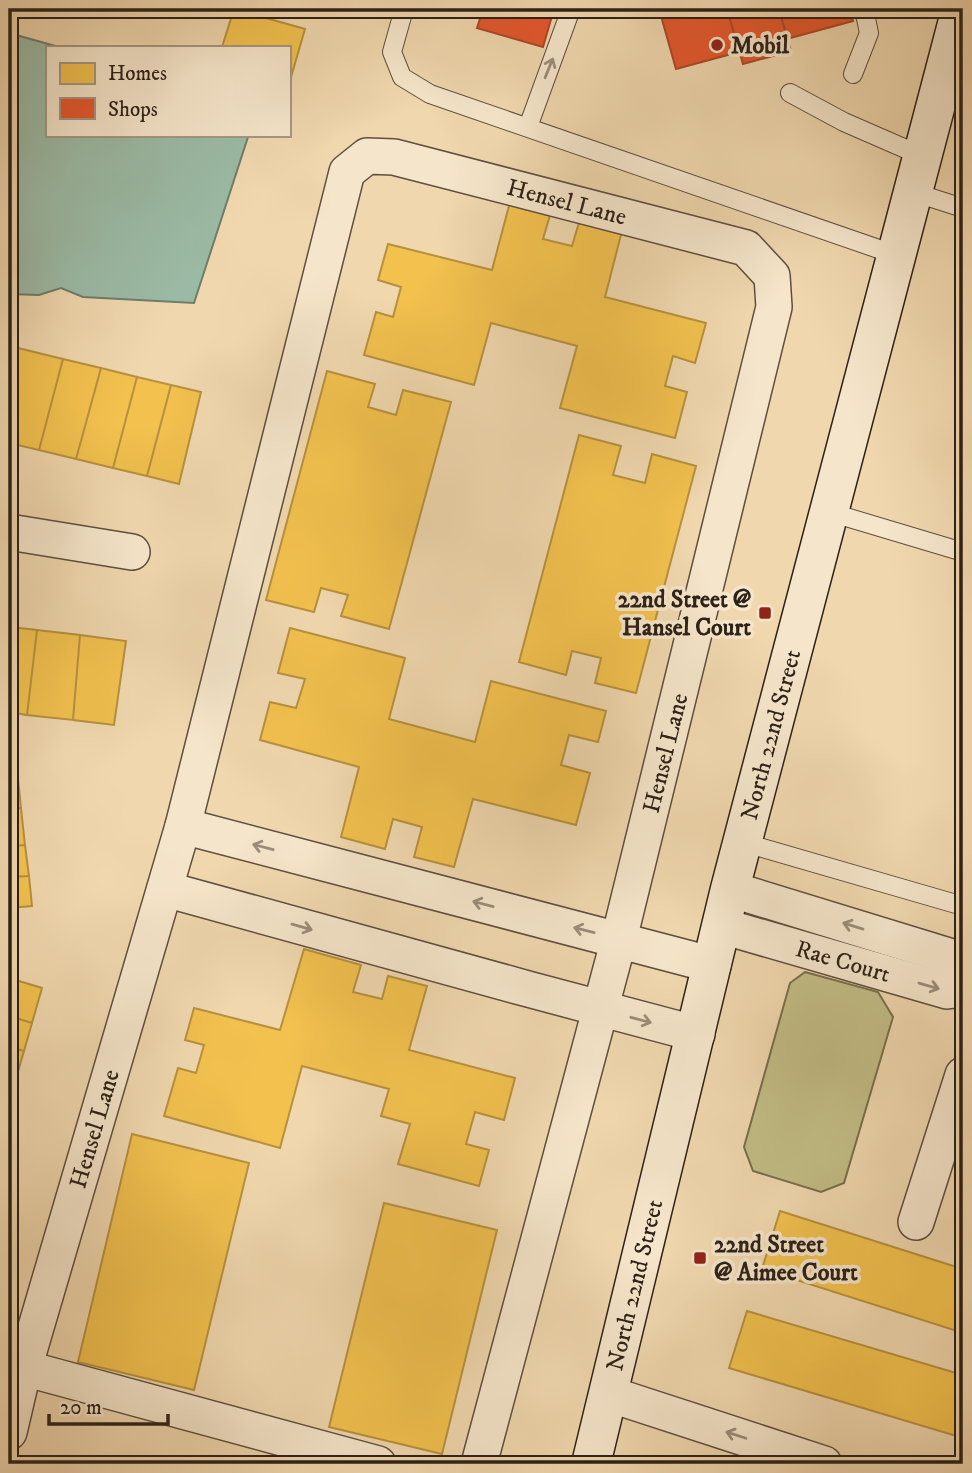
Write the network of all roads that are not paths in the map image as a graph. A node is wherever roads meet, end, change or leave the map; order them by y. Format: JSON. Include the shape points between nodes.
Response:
{"nodes":[{"id":1,"x":404,"y":9,"type":"edge"},
{"id":2,"x":571,"y":9,"type":"edge"},
{"id":3,"x":864,"y":9,"type":"edge"},
{"id":4,"x":961,"y":9,"type":"edge"},
{"id":5,"x":853,"y":74,"type":"dead end"},
{"id":6,"x":790,"y":93,"type":"dead end"},
{"id":7,"x":528,"y":127,"type":"junction"},
{"id":8,"x":917,"y":174,"type":"junction"},
{"id":9,"x":963,"y":208,"type":"edge"},
{"id":10,"x":896,"y":255,"type":"junction"},
{"id":11,"x":829,"y":512,"type":"junction"},
{"id":12,"x":9,"y":532,"type":"edge"},
{"id":13,"x":132,"y":552,"type":"dead end"},
{"id":14,"x":963,"y":552,"type":"edge"},
{"id":15,"x":183,"y":826,"type":"junction"},
{"id":16,"x":742,"y":842,"type":"junction"},
{"id":17,"x":165,"y":889,"type":"junction"},
{"id":18,"x":730,"y":889,"type":"junction"},
{"id":19,"x":963,"y":906,"type":"edge"},
{"id":20,"x":722,"y":926,"type":"junction"},
{"id":21,"x":619,"y":939,"type":"junction"},
{"id":22,"x":963,"y":964,"type":"edge"},
{"id":23,"x":713,"y":965,"type":"junction"},
{"id":24,"x":963,"y":989,"type":"edge"},
{"id":25,"x":601,"y":1009,"type":"junction"},
{"id":26,"x":697,"y":1034,"type":"junction"},
{"id":27,"x":963,"y":1075,"type":"edge"},
{"id":28,"x":916,"y":1222,"type":"dead end"},
{"id":29,"x":24,"y":1367,"type":"junction"},
{"id":30,"x":609,"y":1394,"type":"junction"},
{"id":31,"x":9,"y":1432,"type":"edge"},
{"id":32,"x":378,"y":1464,"type":"edge"},
{"id":33,"x":479,"y":1464,"type":"edge"},
{"id":34,"x":591,"y":1464,"type":"edge"},
{"id":35,"x":824,"y":1464,"type":"edge"}],
"edges":[{"from":1,"to":7,"type":"lane","via":[[392,52],[402,77],[430,94]]},
{"from":7,"to":2,"type":"lane","one_way":true},
{"from":3,"to":5,"type":"lane","via":[[869,33]]},
{"from":4,"to":8,"type":"street","name":"North 22nd Street"},
{"from":6,"to":8,"type":"lane","via":[[844,122]]},
{"from":7,"to":10,"type":"lane"},
{"from":8,"to":9,"type":"lane"},
{"from":8,"to":10,"type":"street","name":"North 22nd Street"},
{"from":10,"to":11,"type":"street","name":"North 22nd Street"},
{"from":11,"to":14,"type":"lane"},
{"from":11,"to":16,"type":"street","name":"North 22nd Street"},
{"from":12,"to":13,"type":"street"},
{"from":15,"to":17,"type":"street","name":"Hensel Lane"},
{"from":21,"to":15,"type":"street","one_way":true},
{"from":15,"to":21,"type":"street","name":"Hensel Lane","via":[[347,172],[367,156],[394,157],[692,234],[746,248],[772,276],[774,307]]},
{"from":16,"to":18,"type":"street","name":"North 22nd Street"},
{"from":16,"to":19,"type":"lane"},
{"from":17,"to":25,"type":"street","one_way":true},
{"from":17,"to":29,"type":"street","name":"Hensel Lane"},
{"from":18,"to":20,"type":"street","name":"North 22nd Street"},
{"from":22,"to":18,"type":"street","name":"Rae Court","one_way":true},
{"from":20,"to":23,"type":"street","name":"North 22nd Street"},
{"from":20,"to":24,"type":"street","name":"Rae Court","one_way":true,"via":[[947,991]]},
{"from":21,"to":23,"type":"street"},
{"from":21,"to":25,"type":"street","name":"Hensel Lane"},
{"from":23,"to":26,"type":"street","name":"North 22nd Street"},
{"from":25,"to":26,"type":"street","one_way":true},
{"from":25,"to":33,"type":"street","name":"Hensel Lane"},
{"from":26,"to":30,"type":"street","name":"North 22nd Street"},
{"from":27,"to":28,"type":"street"},
{"from":29,"to":31,"type":"street","name":"Hensel Lane"},
{"from":29,"to":32,"type":"street"},
{"from":30,"to":34,"type":"street","name":"North 22nd Street"},
{"from":35,"to":30,"type":"street","one_way":true}]}
